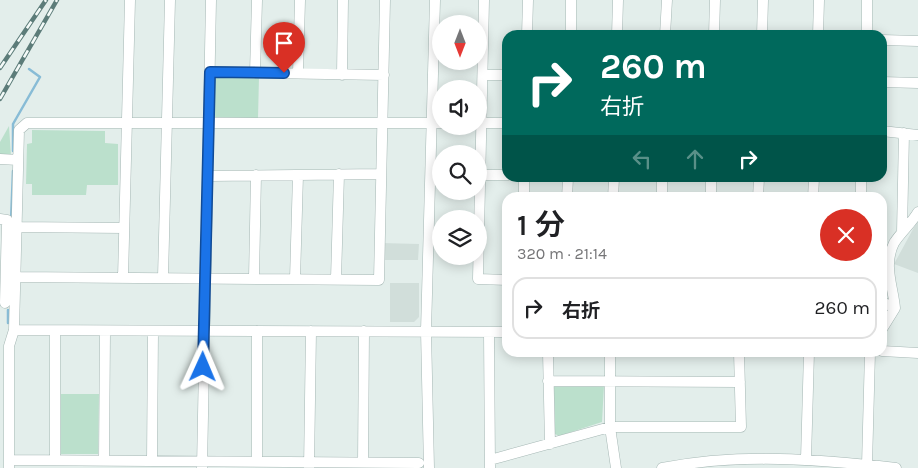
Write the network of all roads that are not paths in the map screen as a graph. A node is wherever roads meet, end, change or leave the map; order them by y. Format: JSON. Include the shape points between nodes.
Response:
{"nodes":[{"id":1,"x":130,"y":0,"type":"edge"},
{"id":2,"x":170,"y":0,"type":"edge"},
{"id":3,"x":211,"y":0,"type":"edge"},
{"id":4,"x":257,"y":0,"type":"edge"},
{"id":5,"x":300,"y":0,"type":"edge"},
{"id":6,"x":343,"y":0,"type":"edge"},
{"id":7,"x":385,"y":0,"type":"edge"},
{"id":8,"x":435,"y":0,"type":"edge"},
{"id":9,"x":484,"y":0,"type":"edge"},
{"id":10,"x":528,"y":0,"type":"edge"},
{"id":11,"x":572,"y":0,"type":"edge"},
{"id":12,"x":618,"y":0,"type":"edge"},
{"id":13,"x":667,"y":0,"type":"edge"},
{"id":14,"x":715,"y":0,"type":"edge"},
{"id":15,"x":763,"y":0,"type":"edge"},
{"id":16,"x":819,"y":0,"type":"edge"},
{"id":17,"x":867,"y":0,"type":"edge"},
{"id":18,"x":527,"y":30,"type":"edge"},
{"id":19,"x":570,"y":30,"type":"edge"},
{"id":20,"x":617,"y":30,"type":"edge"},
{"id":21,"x":666,"y":30,"type":"edge"},
{"id":22,"x":714,"y":30,"type":"edge"},
{"id":23,"x":762,"y":30,"type":"edge"},
{"id":24,"x":818,"y":30,"type":"edge"},
{"id":25,"x":866,"y":30,"type":"edge"},
{"id":26,"x":887,"y":40,"type":"edge"},
{"id":27,"x":918,"y":41,"type":"edge"},
{"id":28,"x":210,"y":72,"type":"junction"},
{"id":29,"x":255,"y":73,"type":"junction"},
{"id":30,"x":298,"y":73,"type":"junction"},
{"id":31,"x":342,"y":74,"type":"junction"},
{"id":32,"x":384,"y":75,"type":"junction"},
{"id":33,"x":483,"y":75,"type":"junction"},
{"id":34,"x":502,"y":75,"type":"edge"},
{"id":35,"x":436,"y":80,"type":"edge"},
{"id":36,"x":483,"y":80,"type":"edge"},
{"id":37,"x":887,"y":82,"type":"edge"},
{"id":38,"x":918,"y":83,"type":"edge"},
{"id":39,"x":127,"y":123,"type":"junction"},
{"id":40,"x":167,"y":123,"type":"junction"},
{"id":41,"x":209,"y":123,"type":"junction"},
{"id":42,"x":382,"y":123,"type":"junction"},
{"id":43,"x":432,"y":123,"type":"edge"},
{"id":44,"x":487,"y":123,"type":"edge"},
{"id":45,"x":502,"y":123,"type":"edge"},
{"id":46,"x":887,"y":131,"type":"edge"},
{"id":47,"x":904,"y":133,"type":"junction"},
{"id":48,"x":435,"y":135,"type":"edge"},
{"id":49,"x":918,"y":135,"type":"edge"},
{"id":50,"x":0,"y":159,"type":"edge"},
{"id":51,"x":18,"y":160,"type":"junction"},
{"id":52,"x":339,"y":174,"type":"junction"},
{"id":53,"x":381,"y":174,"type":"junction"},
{"id":54,"x":256,"y":175,"type":"junction"},
{"id":55,"x":298,"y":175,"type":"junction"},
{"id":56,"x":487,"y":175,"type":"edge"},
{"id":57,"x":209,"y":176,"type":"junction"},
{"id":58,"x":502,"y":176,"type":"edge"},
{"id":59,"x":480,"y":200,"type":"edge"},
{"id":60,"x":918,"y":212,"type":"edge"},
{"id":61,"x":0,"y":219,"type":"edge"},
{"id":62,"x":16,"y":227,"type":"junction"},
{"id":63,"x":124,"y":228,"type":"junction"},
{"id":64,"x":902,"y":232,"type":"junction"},
{"id":65,"x":3,"y":264,"type":"edge"},
{"id":66,"x":16,"y":277,"type":"junction"},
{"id":67,"x":163,"y":277,"type":"junction"},
{"id":68,"x":123,"y":278,"type":"junction"},
{"id":69,"x":204,"y":278,"type":"junction"},
{"id":70,"x":254,"y":278,"type":"junction"},
{"id":71,"x":295,"y":279,"type":"junction"},
{"id":72,"x":336,"y":279,"type":"junction"},
{"id":73,"x":502,"y":280,"type":"edge"},
{"id":74,"x":6,"y":304,"type":"edge"},
{"id":75,"x":887,"y":304,"type":"edge"},
{"id":76,"x":895,"y":308,"type":"junction"},
{"id":77,"x":887,"y":320,"type":"edge"},
{"id":78,"x":204,"y":329,"type":"junction"},
{"id":79,"x":14,"y":330,"type":"junction"},
{"id":80,"x":153,"y":331,"type":"junction"},
{"id":81,"x":257,"y":331,"type":"junction"},
{"id":82,"x":311,"y":331,"type":"junction"},
{"id":83,"x":364,"y":331,"type":"junction"},
{"id":84,"x":426,"y":331,"type":"junction"},
{"id":85,"x":55,"y":332,"type":"junction"},
{"id":86,"x":104,"y":332,"type":"junction"},
{"id":87,"x":489,"y":332,"type":"junction"},
{"id":88,"x":502,"y":332,"type":"edge"},
{"id":89,"x":5,"y":346,"type":"edge"},
{"id":90,"x":887,"y":352,"type":"edge"},
{"id":91,"x":918,"y":353,"type":"edge"},
{"id":92,"x":548,"y":357,"type":"edge"},
{"id":93,"x":610,"y":357,"type":"edge"},
{"id":94,"x":739,"y":357,"type":"edge"},
{"id":95,"x":809,"y":357,"type":"edge"},
{"id":96,"x":870,"y":357,"type":"edge"},
{"id":97,"x":548,"y":381,"type":"junction"},
{"id":98,"x":610,"y":381,"type":"junction"},
{"id":99,"x":740,"y":382,"type":"junction"},
{"id":100,"x":4,"y":402,"type":"edge"},
{"id":101,"x":610,"y":427,"type":"junction"},
{"id":102,"x":550,"y":444,"type":"junction"},
{"id":103,"x":56,"y":460,"type":"junction"},
{"id":104,"x":104,"y":460,"type":"junction"},
{"id":105,"x":152,"y":460,"type":"junction"},
{"id":106,"x":257,"y":460,"type":"junction"},
{"id":107,"x":800,"y":462,"type":"edge"},
{"id":108,"x":363,"y":463,"type":"junction"},
{"id":109,"x":9,"y":464,"type":"edge"},
{"id":110,"x":202,"y":464,"type":"edge"},
{"id":111,"x":310,"y":464,"type":"edge"},
{"id":112,"x":490,"y":464,"type":"edge"},
{"id":113,"x":705,"y":464,"type":"edge"},
{"id":114,"x":750,"y":464,"type":"edge"},
{"id":115,"x":867,"y":465,"type":"junction"},
{"id":116,"x":424,"y":466,"type":"edge"},
{"id":117,"x":616,"y":468,"type":"edge"},
{"id":118,"x":662,"y":468,"type":"edge"},
{"id":119,"x":896,"y":468,"type":"edge"}],
"edges":[{"from":1,"to":39,"type":"street"},
{"from":2,"to":40,"type":"street"},
{"from":3,"to":28,"type":"street"},
{"from":4,"to":29,"type":"street"},
{"from":5,"to":30,"type":"street"},
{"from":6,"to":31,"type":"street"},
{"from":7,"to":32,"type":"street"},
{"from":8,"to":35,"type":"street"},
{"from":9,"to":33,"type":"street"},
{"from":10,"to":18,"type":"street"},
{"from":11,"to":19,"type":"street"},
{"from":12,"to":20,"type":"street"},
{"from":13,"to":21,"type":"street"},
{"from":14,"to":22,"type":"street"},
{"from":15,"to":23,"type":"street"},
{"from":16,"to":24,"type":"street"},
{"from":17,"to":25,"type":"street"},
{"from":26,"to":27,"type":"street"},
{"from":28,"to":29,"type":"street"},
{"from":28,"to":41,"type":"street"},
{"from":29,"to":30,"type":"street"},
{"from":30,"to":31,"type":"street"},
{"from":31,"to":32,"type":"street"},
{"from":32,"to":42,"type":"street"},
{"from":33,"to":34,"type":"street"},
{"from":33,"to":36,"type":"street"},
{"from":37,"to":38,"type":"street"},
{"from":39,"to":40,"type":"street"},
{"from":39,"to":51,"type":"street","via":[[27,123],[19,130]]},
{"from":39,"to":63,"type":"street"},
{"from":40,"to":41,"type":"street"},
{"from":40,"to":67,"type":"street"},
{"from":41,"to":42,"type":"street"},
{"from":41,"to":57,"type":"street"},
{"from":42,"to":43,"type":"street"},
{"from":42,"to":53,"type":"street"},
{"from":44,"to":45,"type":"street"},
{"from":46,"to":47,"type":"street"},
{"from":47,"to":49,"type":"street"},
{"from":47,"to":64,"type":"street"},
{"from":48,"to":84,"type":"street"},
{"from":50,"to":51,"type":"street"},
{"from":51,"to":62,"type":"street"},
{"from":52,"to":53,"type":"street"},
{"from":52,"to":55,"type":"street"},
{"from":52,"to":72,"type":"street"},
{"from":53,"to":72,"type":"street","via":[[378,280]]},
{"from":54,"to":55,"type":"street"},
{"from":54,"to":57,"type":"street"},
{"from":54,"to":70,"type":"street"},
{"from":55,"to":71,"type":"street"},
{"from":56,"to":58,"type":"street"},
{"from":57,"to":69,"type":"street"},
{"from":59,"to":73,"type":"street","via":[[478,279]]},
{"from":60,"to":64,"type":"street"},
{"from":61,"to":65,"type":"street","via":[[7,220]]},
{"from":62,"to":63,"type":"street"},
{"from":62,"to":66,"type":"street"},
{"from":63,"to":68,"type":"street"},
{"from":64,"to":76,"type":"street","via":[[894,244],[888,268]]},
{"from":65,"to":74,"type":"street"},
{"from":66,"to":68,"type":"street"},
{"from":66,"to":74,"type":"street"},
{"from":67,"to":68,"type":"street"},
{"from":67,"to":69,"type":"street"},
{"from":69,"to":70,"type":"street"},
{"from":69,"to":78,"type":"street"},
{"from":70,"to":71,"type":"street"},
{"from":71,"to":72,"type":"street"},
{"from":74,"to":79,"type":"street"},
{"from":75,"to":76,"type":"street"},
{"from":76,"to":77,"type":"street"},
{"from":78,"to":80,"type":"street"},
{"from":78,"to":81,"type":"street"},
{"from":78,"to":110,"type":"street"},
{"from":79,"to":85,"type":"street"},
{"from":79,"to":89,"type":"street"},
{"from":80,"to":86,"type":"street"},
{"from":80,"to":105,"type":"street"},
{"from":81,"to":82,"type":"street"},
{"from":81,"to":106,"type":"street"},
{"from":82,"to":83,"type":"street"},
{"from":82,"to":111,"type":"street"},
{"from":83,"to":84,"type":"street"},
{"from":83,"to":108,"type":"street"},
{"from":84,"to":87,"type":"street"},
{"from":84,"to":116,"type":"street"},
{"from":85,"to":86,"type":"street"},
{"from":85,"to":103,"type":"street"},
{"from":86,"to":104,"type":"street"},
{"from":87,"to":88,"type":"street"},
{"from":87,"to":112,"type":"street"},
{"from":89,"to":100,"type":"street"},
{"from":90,"to":91,"type":"street"},
{"from":92,"to":97,"type":"street"},
{"from":93,"to":98,"type":"street"},
{"from":94,"to":99,"type":"street"},
{"from":95,"to":107,"type":"street"},
{"from":96,"to":115,"type":"street"},
{"from":97,"to":98,"type":"street"},
{"from":97,"to":102,"type":"street"},
{"from":98,"to":99,"type":"street"},
{"from":98,"to":101,"type":"street"},
{"from":99,"to":101,"type":"street","via":[[741,427]]},
{"from":100,"to":109,"type":"street"},
{"from":101,"to":102,"type":"street"},
{"from":101,"to":117,"type":"street"},
{"from":102,"to":112,"type":"street"},
{"from":103,"to":104,"type":"street"},
{"from":103,"to":109,"type":"street"},
{"from":104,"to":105,"type":"street"},
{"from":105,"to":110,"type":"street"},
{"from":106,"to":110,"type":"street"},
{"from":106,"to":111,"type":"street"},
{"from":107,"to":114,"type":"street"},
{"from":107,"to":115,"type":"street"},
{"from":108,"to":111,"type":"street"},
{"from":108,"to":116,"type":"street"},
{"from":113,"to":114,"type":"street"},
{"from":113,"to":118,"type":"street"},
{"from":115,"to":119,"type":"street"}]}
